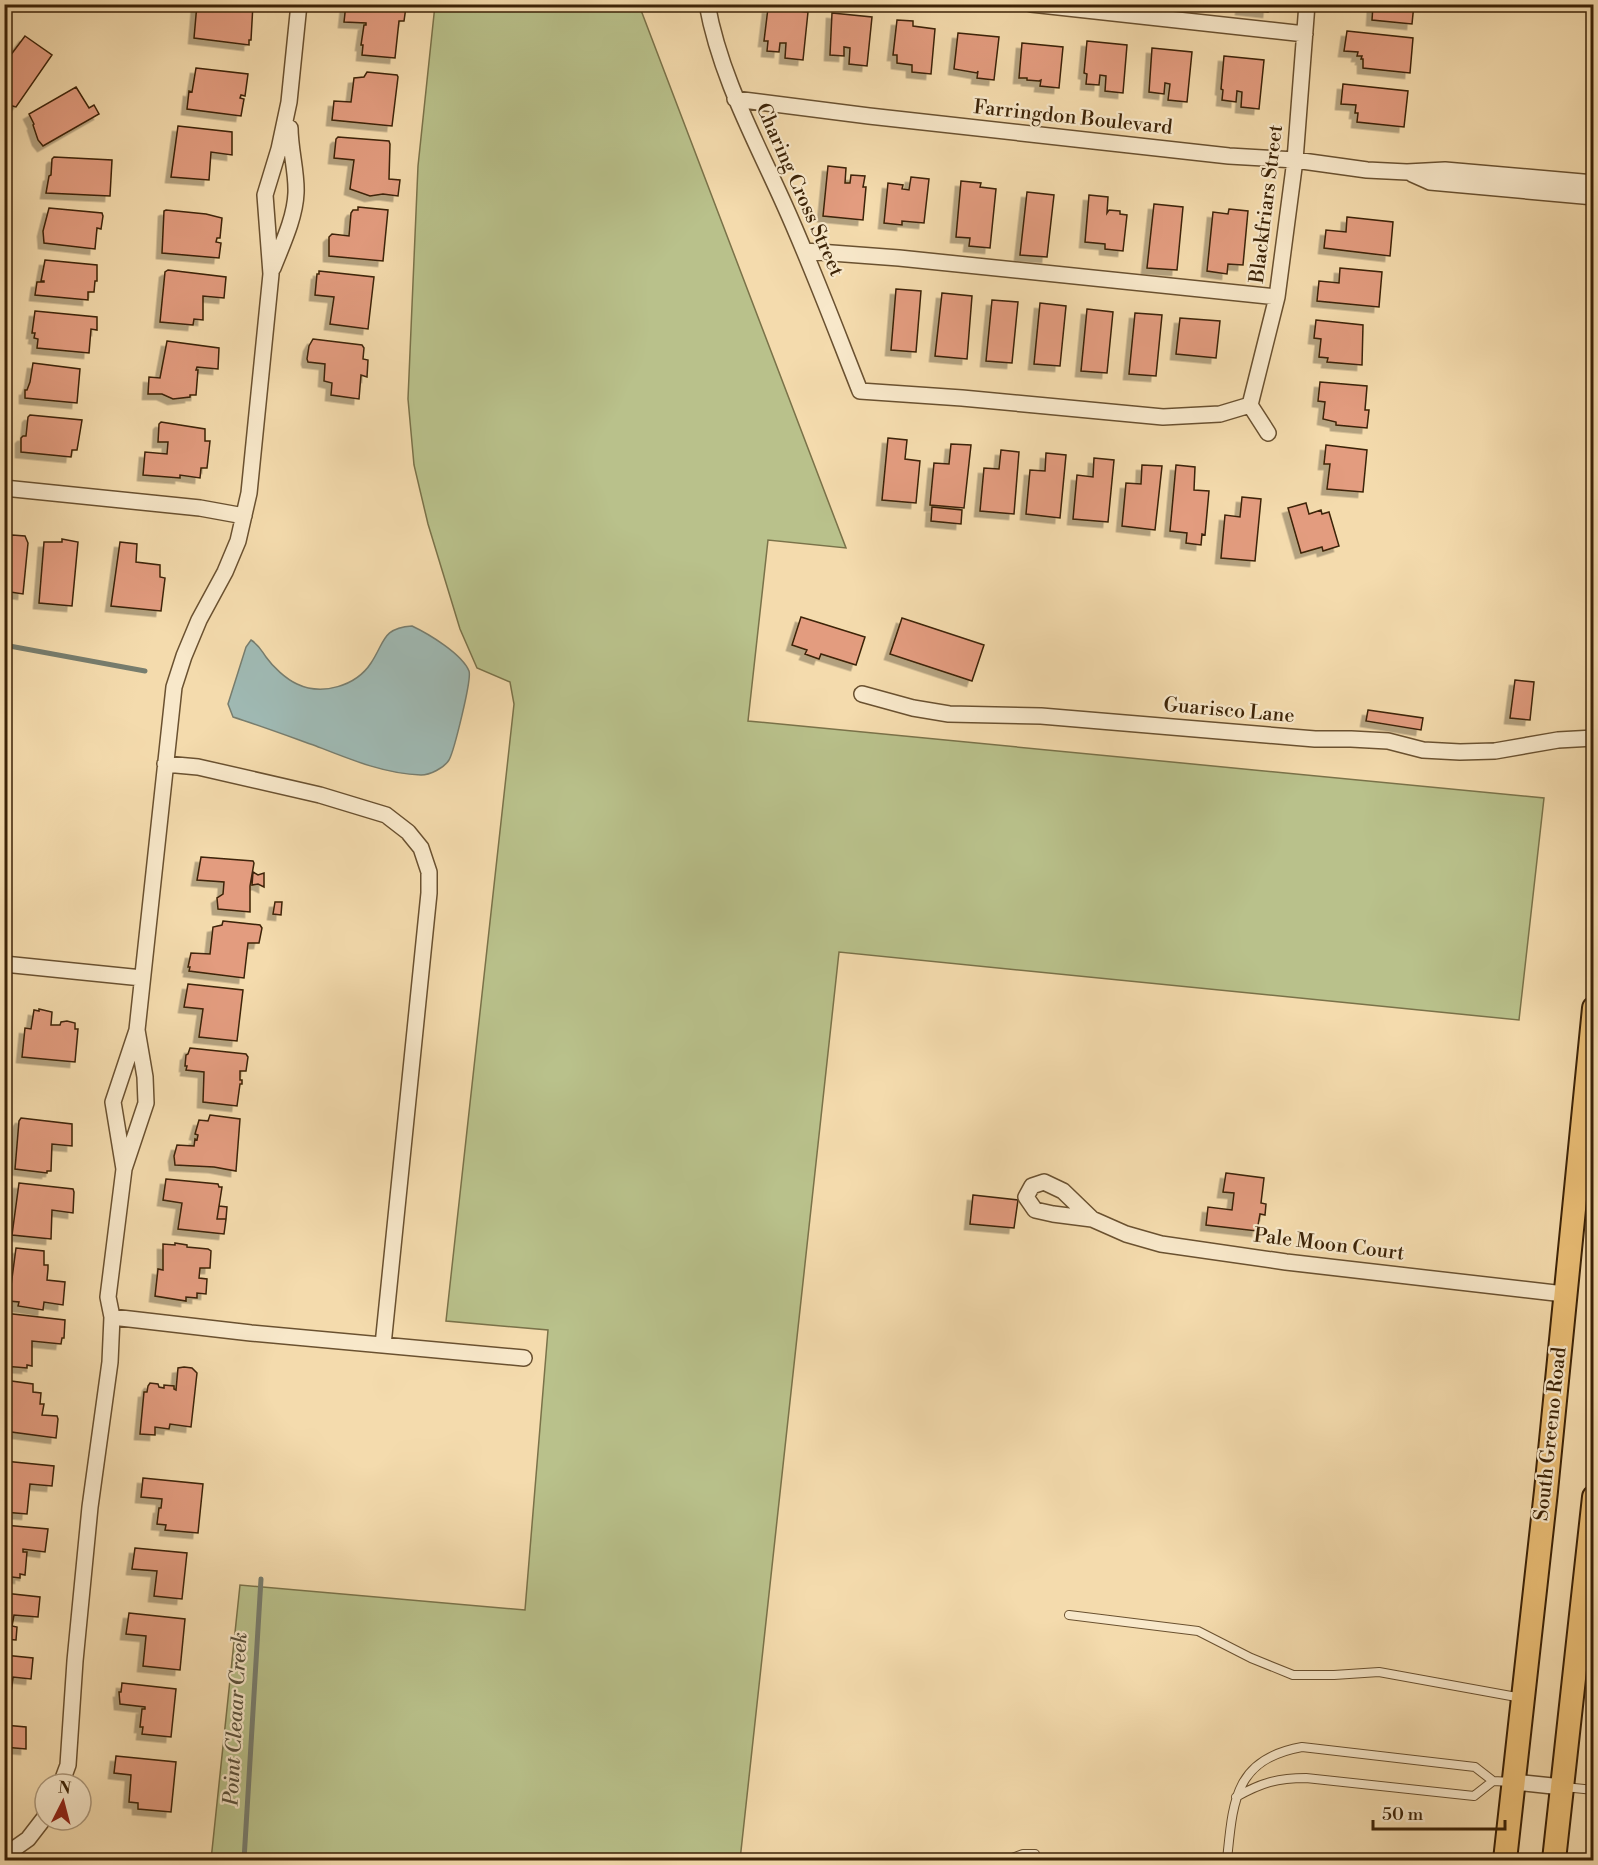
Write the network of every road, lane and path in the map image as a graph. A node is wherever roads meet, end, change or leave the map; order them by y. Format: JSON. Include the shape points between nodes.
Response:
{"nodes":[{"id":1,"x":299,"y":4,"type":"edge"},
{"id":2,"x":707,"y":4,"type":"edge"},
{"id":3,"x":1031,"y":4,"type":"edge"},
{"id":4,"x":1307,"y":4,"type":"edge"},
{"id":5,"x":1305,"y":34,"type":"junction"},
{"id":6,"x":735,"y":99,"type":"junction"},
{"id":7,"x":289,"y":102,"type":"junction"},
{"id":8,"x":1295,"y":160,"type":"junction"},
{"id":9,"x":1407,"y":172,"type":"junction"},
{"id":10,"x":1593,"y":183,"type":"edge"},
{"id":11,"x":1593,"y":198,"type":"edge"},
{"id":12,"x":805,"y":251,"type":"junction"},
{"id":13,"x":271,"y":274,"type":"junction"},
{"id":14,"x":1278,"y":297,"type":"junction"},
{"id":15,"x":1250,"y":405,"type":"junction"},
{"id":16,"x":1268,"y":433,"type":"dead end"},
{"id":17,"x":4,"y":488,"type":"edge"},
{"id":18,"x":244,"y":516,"type":"junction"},
{"id":19,"x":862,"y":694,"type":"dead end"},
{"id":20,"x":1593,"y":738,"type":"edge"},
{"id":21,"x":165,"y":764,"type":"junction"},
{"id":22,"x":4,"y":964,"type":"edge"},
{"id":23,"x":142,"y":978,"type":"junction"},
{"id":24,"x":1593,"y":1008,"type":"edge"},
{"id":25,"x":137,"y":1030,"type":"junction"},
{"id":26,"x":124,"y":1169,"type":"junction"},
{"id":27,"x":1092,"y":1219,"type":"dead end"},
{"id":28,"x":1564,"y":1294,"type":"junction"},
{"id":29,"x":112,"y":1317,"type":"junction"},
{"id":30,"x":383,"y":1345,"type":"junction"},
{"id":31,"x":524,"y":1358,"type":"dead end"},
{"id":32,"x":1593,"y":1497,"type":"edge"},
{"id":33,"x":1069,"y":1615,"type":"dead end"},
{"id":34,"x":1523,"y":1698,"type":"junction"},
{"id":35,"x":65,"y":1772,"type":"edge"},
{"id":36,"x":1504,"y":1782,"type":"junction"},
{"id":37,"x":1563,"y":1787,"type":"junction"},
{"id":38,"x":1593,"y":1790,"type":"edge"},
{"id":39,"x":1236,"y":1797,"type":"junction"},
{"id":40,"x":33,"y":1832,"type":"edge"},
{"id":41,"x":1035,"y":1854,"type":"dead end"},
{"id":42,"x":5,"y":1856,"type":"edge"},
{"id":43,"x":8,"y":1860,"type":"edge"},
{"id":44,"x":1007,"y":1860,"type":"edge"},
{"id":45,"x":1227,"y":1860,"type":"edge"},
{"id":46,"x":1505,"y":1860,"type":"edge"},
{"id":47,"x":1554,"y":1860,"type":"edge"}],
"edges":[{"from":1,"to":7,"type":"street"},
{"from":2,"to":6,"type":"street","name":"Charing Cross Street","via":[[712,33]]},
{"from":3,"to":5,"type":"street"},
{"from":4,"to":5,"type":"street","name":"Blackfriars Street"},
{"from":5,"to":8,"type":"street","name":"Blackfriars Street"},
{"from":6,"to":8,"type":"street","name":"Farringdon Boulevard","via":[[1140,148]]},
{"from":6,"to":12,"type":"street","name":"Charing Cross Street"},
{"from":7,"to":13,"type":"street","via":[[265,195]]},
{"from":7,"to":13,"type":"street","via":[[295,204]]},
{"from":8,"to":9,"type":"street","name":"Farringdon Boulevard"},
{"from":8,"to":14,"type":"street","name":"Blackfriars Street"},
{"from":9,"to":10,"type":"street","name":"Farringdon Boulevard","via":[[1445,170]]},
{"from":9,"to":11,"type":"street","name":"Farringdon Boulevard","via":[[1430,182]]},
{"from":12,"to":14,"type":"street"},
{"from":12,"to":15,"type":"street","name":"Charing Cross Street","via":[[860,391],[1163,417],[1220,414]]},
{"from":13,"to":18,"type":"street"},
{"from":14,"to":15,"type":"street","name":"Blackfriars Street"},
{"from":15,"to":16,"type":"street"},
{"from":17,"to":18,"type":"street"},
{"from":18,"to":21,"type":"street","via":[[234,551],[199,620],[177,677]]},
{"from":19,"to":20,"type":"street","name":"Guarisco Lane","via":[[949,714],[1041,716],[1315,739],[1388,741],[1423,750],[1496,751]]},
{"from":21,"to":23,"type":"street"},
{"from":21,"to":30,"type":"street","via":[[198,767],[309,792],[386,815],[408,832],[421,849],[429,873],[429,893]]},
{"from":22,"to":23,"type":"street"},
{"from":23,"to":25,"type":"street"},
{"from":24,"to":28,"type":"main road","name":"South Greeno Road"},
{"from":25,"to":26,"type":"street","via":[[147,1095]]},
{"from":25,"to":26,"type":"street","via":[[113,1102]]},
{"from":26,"to":29,"type":"street","via":[[108,1297]]},
{"from":27,"to":28,"type":"street","name":"Pale Moon Court","via":[[1161,1244]]},
{"from":28,"to":34,"type":"main road","name":"South Greeno Road"},
{"from":29,"to":30,"type":"street"},
{"from":29,"to":35,"type":"street"},
{"from":30,"to":31,"type":"street"},
{"from":32,"to":37,"type":"main road"},
{"from":33,"to":34,"type":"lane","via":[[1198,1631],[1293,1675],[1378,1672]]},
{"from":34,"to":36,"type":"main road","name":"South Greeno Road"},
{"from":36,"to":37,"type":"street"},
{"from":36,"to":39,"type":"lane","via":[[1474,1796],[1285,1778],[1265,1782]]},
{"from":36,"to":39,"type":"lane","via":[[1475,1767],[1302,1747],[1281,1751],[1265,1760],[1251,1772]]},
{"from":36,"to":46,"type":"main road","name":"South Greeno Road"},
{"from":37,"to":38,"type":"lane"},
{"from":37,"to":47,"type":"main road"},
{"from":39,"to":45,"type":"lane"},
{"from":40,"to":42,"type":"street"},
{"from":41,"to":44,"type":"lane"},
{"from":42,"to":43,"type":"street"}]}
